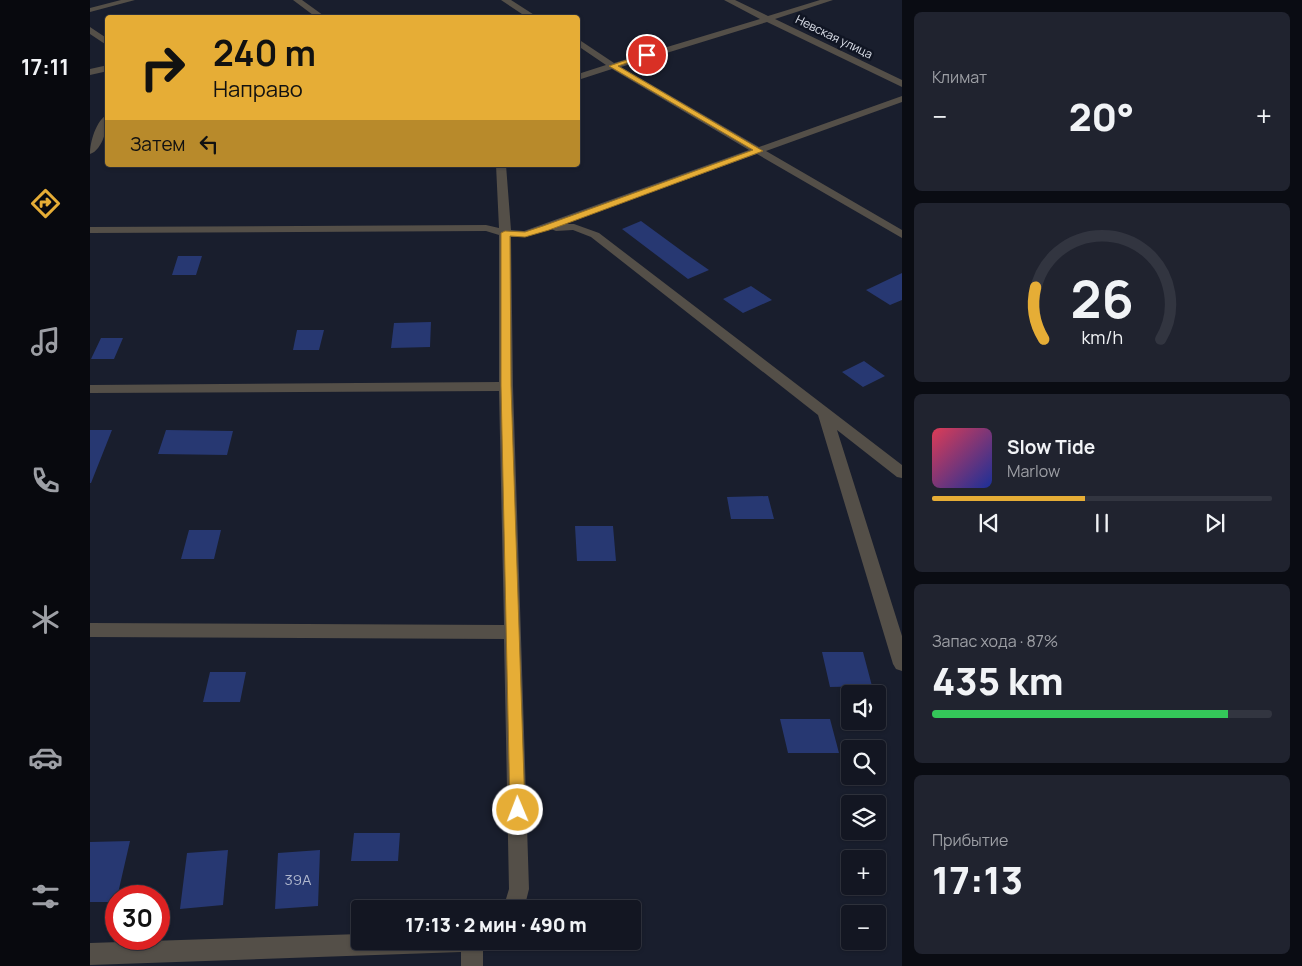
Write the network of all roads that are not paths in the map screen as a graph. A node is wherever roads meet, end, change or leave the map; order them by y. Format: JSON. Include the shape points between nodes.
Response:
{"nodes":[{"id":1,"x":131,"y":0,"type":"edge"},
{"id":2,"x":298,"y":0,"type":"edge"},
{"id":3,"x":505,"y":0,"type":"edge"},
{"id":4,"x":728,"y":0,"type":"edge"},
{"id":5,"x":829,"y":0,"type":"edge"},
{"id":6,"x":90,"y":10,"type":"edge"},
{"id":7,"x":319,"y":15,"type":"edge"},
{"id":8,"x":530,"y":15,"type":"edge"},
{"id":9,"x":767,"y":18,"type":"junction"},
{"id":10,"x":90,"y":30,"type":"edge"},
{"id":11,"x":105,"y":41,"type":"edge"},
{"id":12,"x":580,"y":43,"type":"edge"},
{"id":13,"x":613,"y":66,"type":"junction"},
{"id":14,"x":105,"y":69,"type":"edge"},
{"id":15,"x":90,"y":72,"type":"edge"},
{"id":16,"x":580,"y":76,"type":"edge"},
{"id":17,"x":902,"y":84,"type":"edge"},
{"id":18,"x":902,"y":99,"type":"edge"},
{"id":19,"x":105,"y":123,"type":"edge"},
{"id":20,"x":90,"y":151,"type":"edge"},
{"id":21,"x":759,"y":151,"type":"junction"},
{"id":22,"x":501,"y":167,"type":"edge"},
{"id":23,"x":546,"y":228,"type":"junction"},
{"id":24,"x":90,"y":230,"type":"edge"},
{"id":25,"x":505,"y":233,"type":"junction"},
{"id":26,"x":902,"y":235,"type":"edge"},
{"id":27,"x":506,"y":386,"type":"junction"},
{"id":28,"x":90,"y":389,"type":"edge"},
{"id":29,"x":826,"y":414,"type":"junction"},
{"id":30,"x":902,"y":473,"type":"edge"},
{"id":31,"x":90,"y":630,"type":"edge"},
{"id":32,"x":514,"y":632,"type":"junction"},
{"id":33,"x":902,"y":664,"type":"edge"},
{"id":34,"x":516,"y":900,"type":"edge"},
{"id":35,"x":351,"y":946,"type":"edge"},
{"id":36,"x":473,"y":950,"type":"edge"},
{"id":37,"x":90,"y":954,"type":"edge"},
{"id":38,"x":472,"y":966,"type":"edge"}],
"edges":[{"from":1,"to":6,"type":"street"},
{"from":2,"to":7,"type":"street"},
{"from":3,"to":8,"type":"street"},
{"from":4,"to":9,"type":"street","name":"Невская улица"},
{"from":5,"to":9,"type":"street"},
{"from":9,"to":13,"type":"street"},
{"from":9,"to":17,"type":"street","name":"Невская улица"},
{"from":10,"to":11,"type":"street"},
{"from":12,"to":13,"type":"street"},
{"from":13,"to":16,"type":"street"},
{"from":13,"to":21,"type":"street"},
{"from":14,"to":15,"type":"street"},
{"from":18,"to":21,"type":"street"},
{"from":19,"to":20,"type":"street"},
{"from":21,"to":23,"type":"street"},
{"from":21,"to":26,"type":"street"},
{"from":22,"to":25,"type":"street"},
{"from":23,"to":25,"type":"street","via":[[525,234]]},
{"from":23,"to":29,"type":"street","via":[[574,227],[595,235]]},
{"from":24,"to":25,"type":"street","via":[[486,228]]},
{"from":25,"to":27,"type":"street"},
{"from":27,"to":28,"type":"street"},
{"from":27,"to":32,"type":"street"},
{"from":29,"to":30,"type":"street"},
{"from":29,"to":33,"type":"street"},
{"from":31,"to":32,"type":"street"},
{"from":32,"to":34,"type":"street","via":[[519,889]]},
{"from":35,"to":37,"type":"street"},
{"from":36,"to":38,"type":"street"}]}
